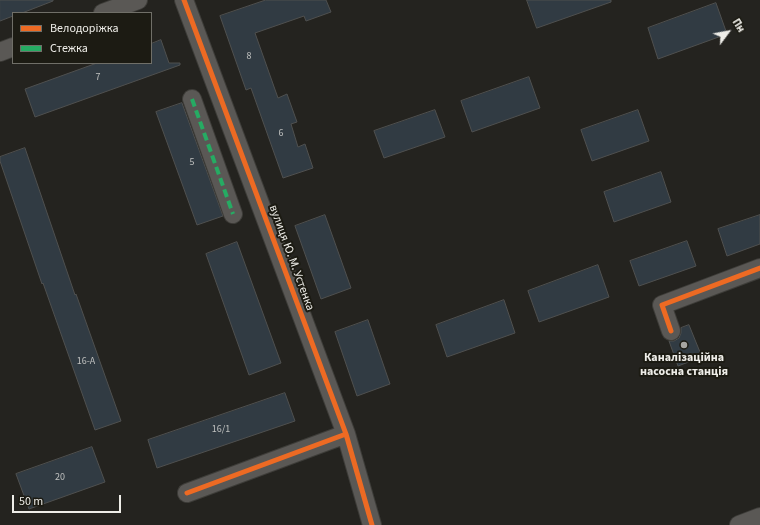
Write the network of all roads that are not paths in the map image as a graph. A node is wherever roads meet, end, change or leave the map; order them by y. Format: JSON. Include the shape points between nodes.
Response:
{"nodes":[{"id":1,"x":138,"y":0,"type":"edge"},
{"id":2,"x":184,"y":0,"type":"edge"},
{"id":3,"x":106,"y":12,"type":"edge"},
{"id":4,"x":12,"y":47,"type":"edge"},
{"id":5,"x":0,"y":52,"type":"edge"},
{"id":6,"x":192,"y":99,"type":"dead end"},
{"id":7,"x":233,"y":214,"type":"dead end"},
{"id":8,"x":760,"y":268,"type":"edge"},
{"id":9,"x":671,"y":331,"type":"dead end"},
{"id":10,"x":346,"y":434,"type":"junction"},
{"id":11,"x":187,"y":493,"type":"dead end"},
{"id":12,"x":760,"y":517,"type":"edge"},
{"id":13,"x":372,"y":525,"type":"edge"},
{"id":14,"x":740,"y":525,"type":"edge"}],
"edges":[{"from":1,"to":3,"type":"street"},
{"from":2,"to":10,"type":"street","name":"вулиця Ю. М. Устенка"},
{"from":4,"to":5,"type":"street"},
{"from":6,"to":7,"type":"street"},
{"from":8,"to":9,"type":"street","via":[[662,305]]},
{"from":10,"to":11,"type":"street"},
{"from":10,"to":13,"type":"street","name":"вулиця Ю. М. Устенка"},
{"from":12,"to":14,"type":"street"}]}
